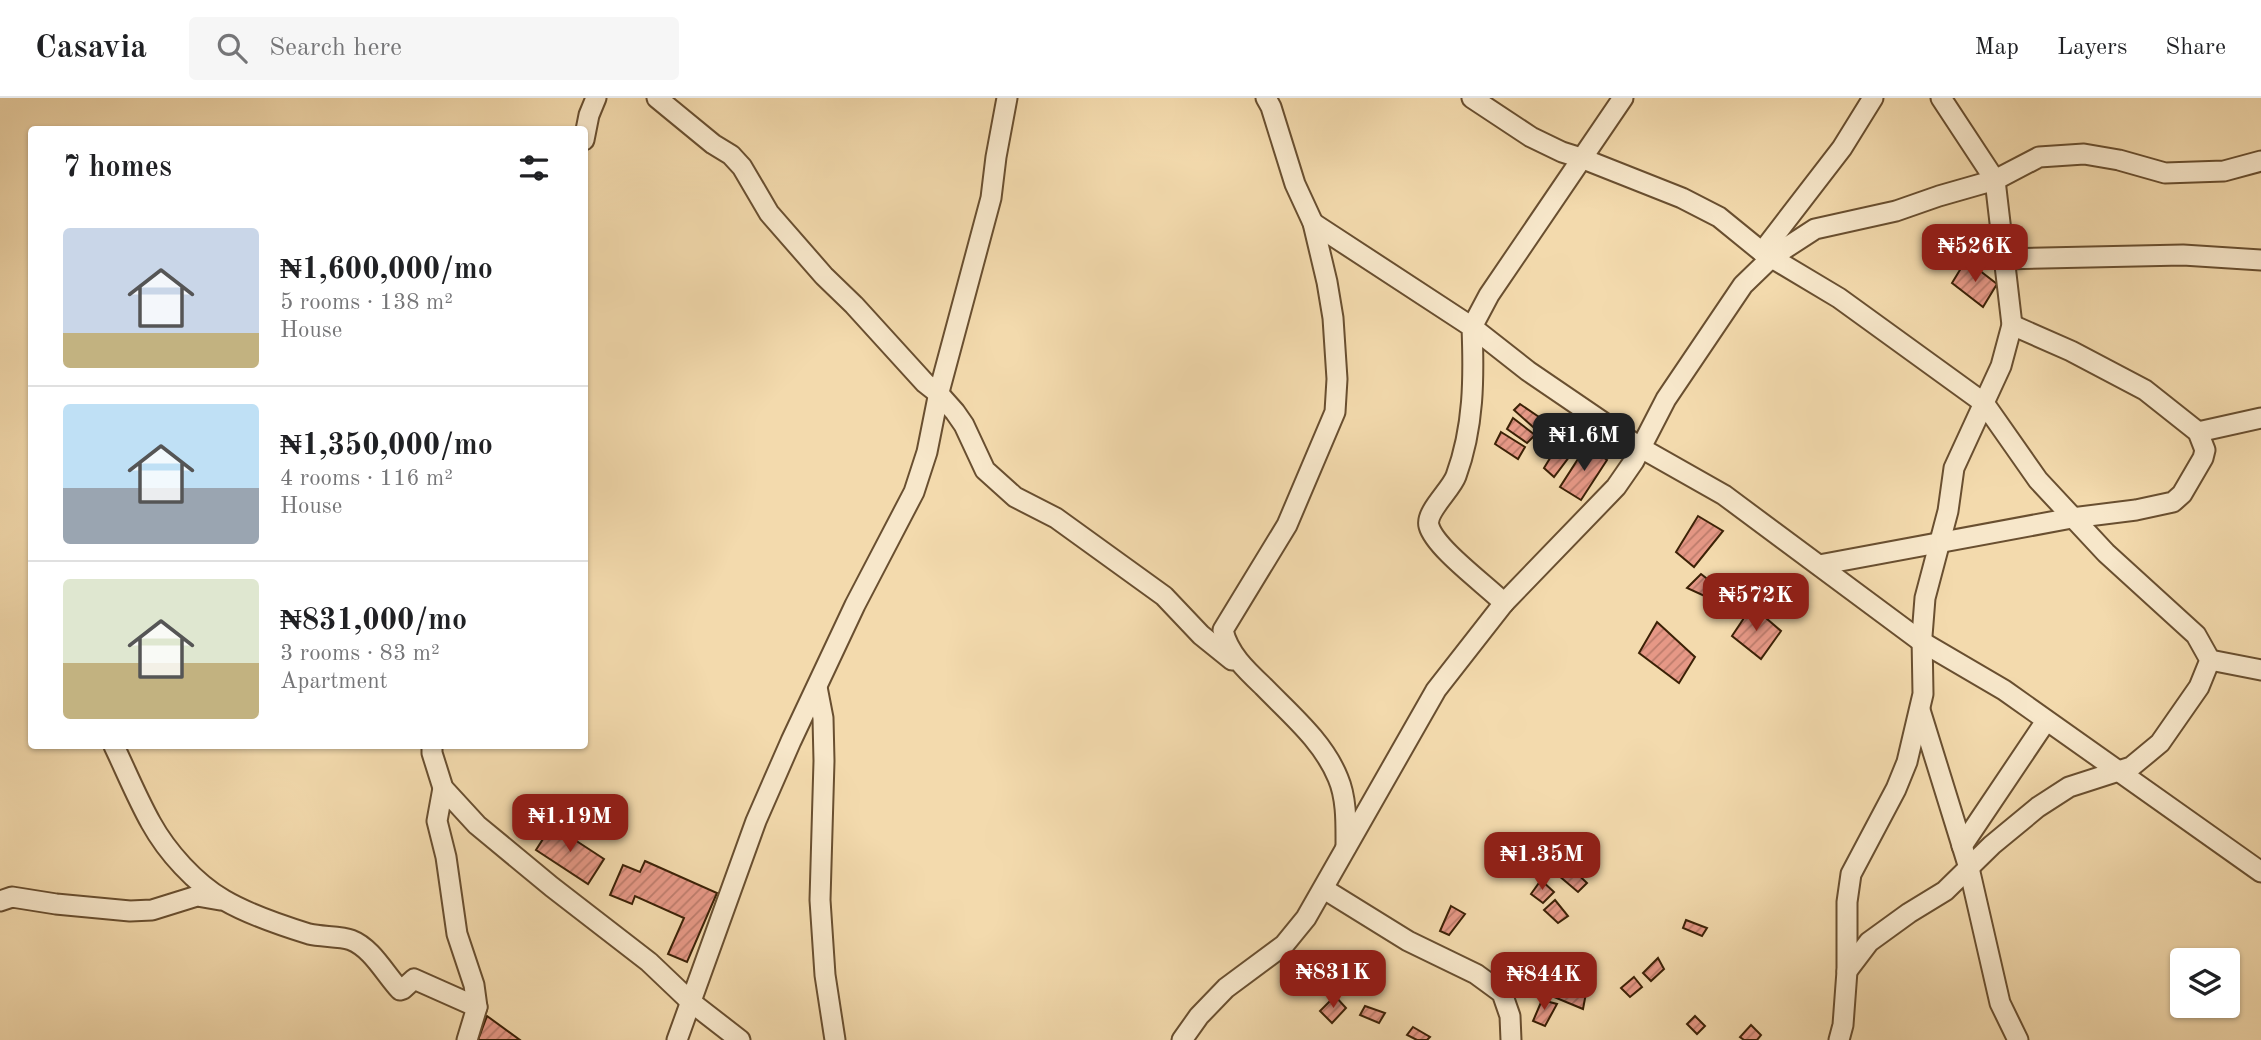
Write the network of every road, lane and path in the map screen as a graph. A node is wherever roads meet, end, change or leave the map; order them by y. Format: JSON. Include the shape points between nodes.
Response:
{"nodes":[{"id":1,"x":596,"y":98,"type":"edge"},
{"id":2,"x":657,"y":98,"type":"edge"},
{"id":3,"x":1007,"y":98,"type":"edge"},
{"id":4,"x":1266,"y":98,"type":"edge"},
{"id":5,"x":1472,"y":98,"type":"edge"},
{"id":6,"x":1623,"y":98,"type":"edge"},
{"id":7,"x":1873,"y":98,"type":"edge"},
{"id":8,"x":1941,"y":98,"type":"edge"},
{"id":9,"x":587,"y":126,"type":"edge"},
{"id":10,"x":1581,"y":158,"type":"junction"},
{"id":11,"x":2261,"y":161,"type":"edge"},
{"id":12,"x":1995,"y":180,"type":"junction"},
{"id":13,"x":1313,"y":223,"type":"junction"},
{"id":14,"x":1767,"y":255,"type":"junction"},
{"id":15,"x":2003,"y":259,"type":"junction"},
{"id":16,"x":2261,"y":260,"type":"edge"},
{"id":17,"x":2012,"y":325,"type":"junction"},
{"id":18,"x":1472,"y":327,"type":"junction"},
{"id":19,"x":939,"y":394,"type":"junction"},
{"id":20,"x":1984,"y":403,"type":"junction"},
{"id":21,"x":2261,"y":418,"type":"edge"},
{"id":22,"x":2198,"y":432,"type":"junction"},
{"id":23,"x":1641,"y":448,"type":"junction"},
{"id":24,"x":2073,"y":518,"type":"junction"},
{"id":25,"x":1940,"y":542,"type":"junction"},
{"id":26,"x":1819,"y":565,"type":"junction"},
{"id":27,"x":1504,"y":603,"type":"junction"},
{"id":28,"x":1922,"y":642,"type":"junction"},
{"id":29,"x":2210,"y":660,"type":"junction"},
{"id":30,"x":1243,"y":667,"type":"junction"},
{"id":31,"x":2261,"y":670,"type":"edge"},
{"id":32,"x":817,"y":687,"type":"junction"},
{"id":33,"x":1920,"y":709,"type":"junction"},
{"id":34,"x":2046,"y":721,"type":"junction"},
{"id":35,"x":115,"y":749,"type":"edge"},
{"id":36,"x":428,"y":749,"type":"edge"},
{"id":37,"x":2118,"y":772,"type":"junction"},
{"id":38,"x":443,"y":788,"type":"junction"},
{"id":39,"x":1962,"y":846,"type":"junction"},
{"id":40,"x":1346,"y":847,"type":"junction"},
{"id":41,"x":1969,"y":868,"type":"junction"},
{"id":42,"x":2261,"y":872,"type":"edge"},
{"id":43,"x":1324,"y":889,"type":"junction"},
{"id":44,"x":0,"y":901,"type":"edge"},
{"id":45,"x":225,"y":901,"type":"junction"},
{"id":46,"x":1847,"y":971,"type":"junction"},
{"id":47,"x":691,"y":1002,"type":"junction"},
{"id":48,"x":477,"y":1007,"type":"junction"},
{"id":49,"x":467,"y":1040,"type":"edge"},
{"id":50,"x":677,"y":1040,"type":"edge"},
{"id":51,"x":740,"y":1040,"type":"edge"},
{"id":52,"x":835,"y":1040,"type":"edge"},
{"id":53,"x":1182,"y":1040,"type":"edge"},
{"id":54,"x":1511,"y":1040,"type":"edge"},
{"id":55,"x":1839,"y":1040,"type":"edge"},
{"id":56,"x":2018,"y":1040,"type":"edge"}],
"edges":[{"from":1,"to":9,"type":"street"},
{"from":2,"to":19,"type":"street","via":[[731,155],[769,213]]},
{"from":3,"to":19,"type":"street","via":[[991,198]]},
{"from":4,"to":13,"type":"street"},
{"from":5,"to":10,"type":"street","via":[[1531,137]]},
{"from":6,"to":10,"type":"street"},
{"from":7,"to":14,"type":"street"},
{"from":8,"to":12,"type":"street"},
{"from":10,"to":14,"type":"street","via":[[1719,217]]},
{"from":10,"to":18,"type":"street"},
{"from":11,"to":12,"type":"street","via":[[2224,171],[2165,173],[2084,154],[2039,158]]},
{"from":12,"to":14,"type":"street","via":[[1896,211],[1815,229]]},
{"from":12,"to":15,"type":"street"},
{"from":13,"to":18,"type":"street"},
{"from":13,"to":30,"type":"street","via":[[1333,318],[1335,412],[1287,525],[1223,630],[1226,643]]},
{"from":14,"to":20,"type":"street","via":[[1839,298]]},
{"from":14,"to":23,"type":"street","via":[[1666,399]]},
{"from":15,"to":16,"type":"street","via":[[2183,255]]},
{"from":15,"to":17,"type":"street"},
{"from":17,"to":20,"type":"street"},
{"from":17,"to":22,"type":"street","via":[[2145,390]]},
{"from":18,"to":23,"type":"street"},
{"from":18,"to":27,"type":"street","via":[[1474,381],[1468,433],[1455,478],[1429,517],[1429,526],[1440,545]]},
{"from":19,"to":30,"type":"street","via":[[964,425],[985,470],[1015,497],[1056,518],[1164,596],[1201,635]]},
{"from":19,"to":32,"type":"street","via":[[914,492]]},
{"from":20,"to":24,"type":"street","via":[[2038,480]]},
{"from":20,"to":25,"type":"street","via":[[1954,468]]},
{"from":21,"to":22,"type":"street"},
{"from":22,"to":24,"type":"street","via":[[2203,458],[2173,502]]},
{"from":23,"to":26,"type":"street","via":[[1724,495]]},
{"from":23,"to":27,"type":"street","via":[[1616,487]]},
{"from":24,"to":25,"type":"street"},
{"from":24,"to":29,"type":"street","via":[[2196,635]]},
{"from":25,"to":26,"type":"street"},
{"from":25,"to":28,"type":"street","via":[[1925,598]]},
{"from":26,"to":28,"type":"street"},
{"from":27,"to":40,"type":"street","via":[[1436,690]]},
{"from":28,"to":33,"type":"street"},
{"from":28,"to":34,"type":"street","via":[[2004,690]]},
{"from":29,"to":31,"type":"street"},
{"from":29,"to":37,"type":"street","via":[[2199,687],[2160,743]]},
{"from":30,"to":40,"type":"street","via":[[1323,750],[1339,779]]},
{"from":32,"to":47,"type":"street","via":[[756,821]]},
{"from":32,"to":52,"type":"street","via":[[824,761],[820,900]]},
{"from":33,"to":39,"type":"street"},
{"from":33,"to":46,"type":"street","via":[[1896,789],[1851,874]]},
{"from":34,"to":37,"type":"street"},
{"from":34,"to":39,"type":"street"},
{"from":35,"to":45,"type":"street","via":[[163,840],[194,877]]},
{"from":36,"to":38,"type":"street"},
{"from":37,"to":41,"type":"street","via":[[2069,787],[2038,807]]},
{"from":37,"to":42,"type":"street"},
{"from":38,"to":47,"type":"street","via":[[477,825],[649,962]]},
{"from":38,"to":48,"type":"street","via":[[437,821],[457,934]]},
{"from":39,"to":41,"type":"street"},
{"from":40,"to":43,"type":"street"},
{"from":41,"to":46,"type":"street","via":[[1945,891],[1869,942]]},
{"from":41,"to":56,"type":"street","via":[[2000,1003]]},
{"from":43,"to":53,"type":"street","via":[[1284,945],[1226,988]]},
{"from":43,"to":54,"type":"street","via":[[1502,993],[1510,1016]]},
{"from":44,"to":45,"type":"street","via":[[12,897],[130,911],[152,910],[197,896]]},
{"from":45,"to":48,"type":"street","via":[[310,934],[350,939],[400,990],[414,979]]},
{"from":46,"to":55,"type":"street"},
{"from":47,"to":50,"type":"street"},
{"from":47,"to":51,"type":"street"},
{"from":48,"to":49,"type":"street"}]}
